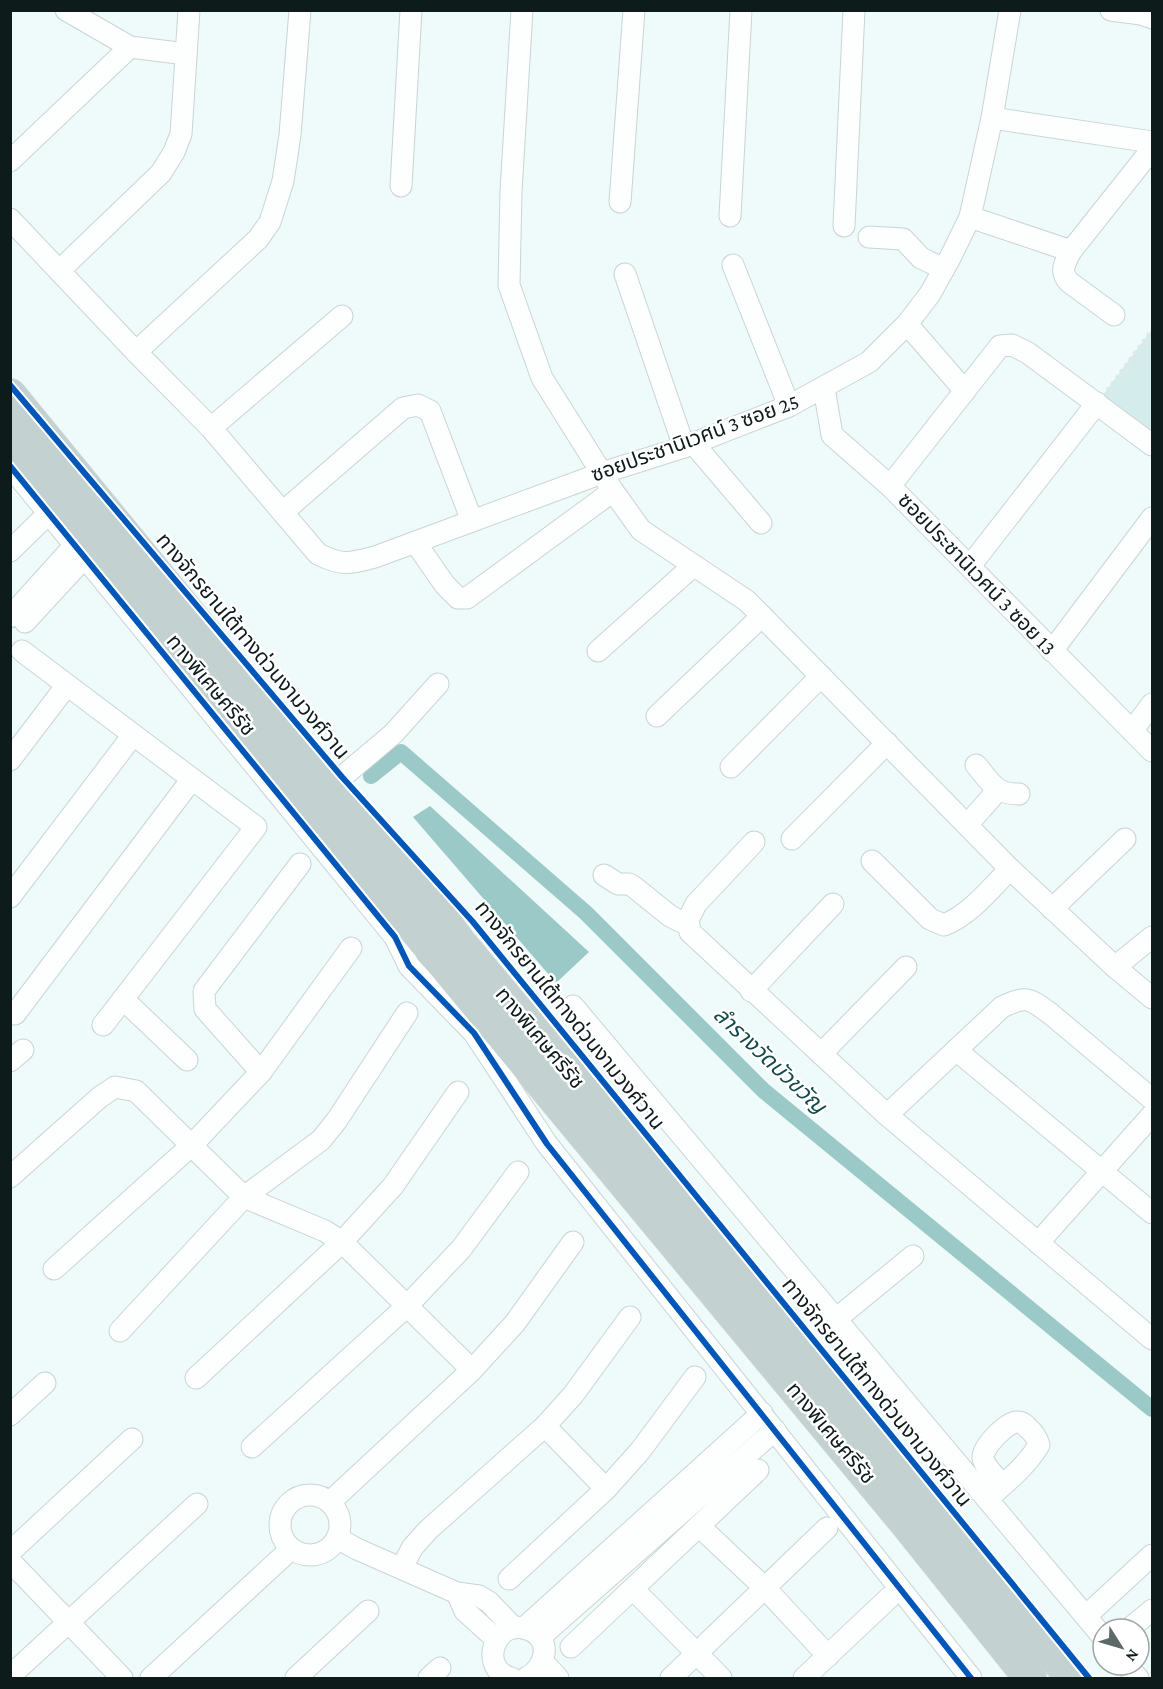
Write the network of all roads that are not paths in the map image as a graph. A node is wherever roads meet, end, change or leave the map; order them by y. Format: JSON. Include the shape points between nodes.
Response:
{"nodes":[{"id":1,"x":66,"y":10,"type":"edge"},
{"id":2,"x":189,"y":10,"type":"edge"},
{"id":3,"x":300,"y":10,"type":"edge"},
{"id":4,"x":411,"y":10,"type":"edge"},
{"id":5,"x":522,"y":10,"type":"edge"},
{"id":6,"x":634,"y":10,"type":"edge"},
{"id":7,"x":741,"y":10,"type":"edge"},
{"id":8,"x":854,"y":10,"type":"edge"},
{"id":9,"x":1010,"y":10,"type":"edge"},
{"id":10,"x":1111,"y":10,"type":"edge"},
{"id":11,"x":1152,"y":18,"type":"edge"},
{"id":12,"x":130,"y":47,"type":"junction"},
{"id":13,"x":186,"y":54,"type":"junction"},
{"id":14,"x":992,"y":118,"type":"junction"},
{"id":15,"x":1152,"y":142,"type":"edge"},
{"id":16,"x":1152,"y":149,"type":"edge"},
{"id":17,"x":10,"y":161,"type":"edge"},
{"id":18,"x":400,"y":186,"type":"dead end"},
{"id":19,"x":620,"y":202,"type":"dead end"},
{"id":20,"x":730,"y":216,"type":"dead end"},
{"id":21,"x":970,"y":217,"type":"junction"},
{"id":22,"x":10,"y":219,"type":"edge"},
{"id":23,"x":844,"y":226,"type":"dead end"},
{"id":24,"x":869,"y":237,"type":"dead end"},
{"id":25,"x":1071,"y":251,"type":"junction"},
{"id":26,"x":733,"y":265,"type":"dead end"},
{"id":27,"x":944,"y":269,"type":"junction"},
{"id":28,"x":60,"y":270,"type":"junction"},
{"id":29,"x":625,"y":274,"type":"dead end"},
{"id":30,"x":1114,"y":315,"type":"dead end"},
{"id":31,"x":342,"y":316,"type":"dead end"},
{"id":32,"x":907,"y":324,"type":"junction"},
{"id":33,"x":136,"y":352,"type":"junction"},
{"id":34,"x":824,"y":388,"type":"junction"},
{"id":35,"x":965,"y":391,"type":"junction"},
{"id":36,"x":10,"y":395,"type":"edge"},
{"id":37,"x":1102,"y":402,"type":"junction"},
{"id":38,"x":789,"y":406,"type":"junction"},
{"id":39,"x":211,"y":428,"type":"junction"},
{"id":40,"x":10,"y":441,"type":"edge"},
{"id":41,"x":689,"y":445,"type":"junction"},
{"id":42,"x":1152,"y":445,"type":"edge"},
{"id":43,"x":10,"y":466,"type":"edge"},
{"id":44,"x":608,"y":482,"type":"junction"},
{"id":45,"x":890,"y":486,"type":"junction"},
{"id":46,"x":283,"y":512,"type":"junction"},
{"id":47,"x":48,"y":513,"type":"junction"},
{"id":48,"x":1152,"y":518,"type":"edge"},
{"id":49,"x":472,"y":521,"type":"junction"},
{"id":50,"x":761,"y":523,"type":"dead end"},
{"id":51,"x":415,"y":542,"type":"junction"},
{"id":52,"x":10,"y":551,"type":"edge"},
{"id":53,"x":80,"y":551,"type":"junction"},
{"id":54,"x":693,"y":566,"type":"junction"},
{"id":55,"x":970,"y":566,"type":"junction"},
{"id":56,"x":762,"y":616,"type":"junction"},
{"id":57,"x":15,"y":619,"type":"edge"},
{"id":58,"x":598,"y":651,"type":"dead end"},
{"id":59,"x":1052,"y":651,"type":"junction"},
{"id":60,"x":16,"y":652,"type":"edge"},
{"id":61,"x":821,"y":676,"type":"junction"},
{"id":62,"x":438,"y":684,"type":"dead end"},
{"id":63,"x":67,"y":685,"type":"junction"},
{"id":64,"x":1152,"y":704,"type":"edge"},
{"id":65,"x":657,"y":716,"type":"dead end"},
{"id":66,"x":1132,"y":731,"type":"junction"},
{"id":67,"x":133,"y":735,"type":"junction"},
{"id":68,"x":887,"y":743,"type":"junction"},
{"id":69,"x":1152,"y":751,"type":"edge"},
{"id":70,"x":10,"y":760,"type":"edge"},
{"id":71,"x":976,"y":765,"type":"dead end"},
{"id":72,"x":731,"y":767,"type":"dead end"},
{"id":73,"x":342,"y":777,"type":"dead end"},
{"id":74,"x":192,"y":779,"type":"junction"},
{"id":75,"x":998,"y":790,"type":"junction"},
{"id":76,"x":1019,"y":794,"type":"dead end"},
{"id":77,"x":967,"y":825,"type":"junction"},
{"id":78,"x":792,"y":839,"type":"dead end"},
{"id":79,"x":1125,"y":839,"type":"dead end"},
{"id":80,"x":754,"y":842,"type":"dead end"},
{"id":81,"x":872,"y":861,"type":"dead end"},
{"id":82,"x":300,"y":864,"type":"dead end"},
{"id":83,"x":1010,"y":869,"type":"junction"},
{"id":84,"x":604,"y":875,"type":"dead end"},
{"id":85,"x":10,"y":897,"type":"edge"},
{"id":86,"x":833,"y":904,"type":"dead end"},
{"id":87,"x":1052,"y":909,"type":"junction"},
{"id":88,"x":688,"y":926,"type":"junction"},
{"id":89,"x":1152,"y":937,"type":"edge"},
{"id":90,"x":351,"y":948,"type":"dead end"},
{"id":91,"x":906,"y":967,"type":"dead end"},
{"id":92,"x":1115,"y":967,"type":"junction"},
{"id":93,"x":751,"y":991,"type":"junction"},
{"id":94,"x":1152,"y":998,"type":"edge"},
{"id":95,"x":123,"y":999,"type":"junction"},
{"id":96,"x":573,"y":1006,"type":"dead end"},
{"id":97,"x":407,"y":1013,"type":"dead end"},
{"id":98,"x":15,"y":1014,"type":"dead end"},
{"id":99,"x":103,"y":1025,"type":"dead end"},
{"id":100,"x":956,"y":1050,"type":"junction"},
{"id":101,"x":820,"y":1054,"type":"junction"},
{"id":102,"x":187,"y":1060,"type":"dead end"},
{"id":103,"x":261,"y":1072,"type":"junction"},
{"id":104,"x":1148,"y":1086,"type":"edge"},
{"id":105,"x":458,"y":1092,"type":"dead end"},
{"id":106,"x":887,"y":1115,"type":"junction"},
{"id":107,"x":1152,"y":1115,"type":"edge"},
{"id":108,"x":192,"y":1144,"type":"junction"},
{"id":109,"x":1102,"y":1171,"type":"junction"},
{"id":110,"x":518,"y":1172,"type":"dead end"},
{"id":111,"x":10,"y":1178,"type":"edge"},
{"id":112,"x":244,"y":1197,"type":"junction"},
{"id":113,"x":1152,"y":1213,"type":"edge"},
{"id":114,"x":342,"y":1242,"type":"junction"},
{"id":115,"x":573,"y":1242,"type":"dead end"},
{"id":116,"x":1038,"y":1243,"type":"junction"},
{"id":117,"x":913,"y":1256,"type":"dead end"},
{"id":118,"x":54,"y":1269,"type":"dead end"},
{"id":119,"x":408,"y":1306,"type":"junction"},
{"id":120,"x":630,"y":1317,"type":"dead end"},
{"id":121,"x":836,"y":1319,"type":"junction"},
{"id":122,"x":120,"y":1331,"type":"dead end"},
{"id":123,"x":1152,"y":1339,"type":"edge"},
{"id":124,"x":471,"y":1370,"type":"junction"},
{"id":125,"x":694,"y":1377,"type":"dead end"},
{"id":126,"x":196,"y":1378,"type":"dead end"},
{"id":127,"x":45,"y":1383,"type":"dead end"},
{"id":128,"x":762,"y":1413,"type":"junction"},
{"id":129,"x":10,"y":1415,"type":"edge"},
{"id":130,"x":545,"y":1426,"type":"junction"},
{"id":131,"x":775,"y":1430,"type":"junction"},
{"id":132,"x":132,"y":1439,"type":"dead end"},
{"id":133,"x":252,"y":1447,"type":"dead end"},
{"id":134,"x":758,"y":1470,"type":"dead end"},
{"id":135,"x":1002,"y":1485,"type":"dead end"},
{"id":136,"x":606,"y":1489,"type":"junction"},
{"id":137,"x":987,"y":1499,"type":"junction"},
{"id":138,"x":330,"y":1502,"type":"junction"},
{"id":139,"x":197,"y":1504,"type":"dead end"},
{"id":140,"x":699,"y":1526,"type":"junction"},
{"id":141,"x":827,"y":1528,"type":"dead end"},
{"id":142,"x":337,"y":1538,"type":"junction"},
{"id":143,"x":291,"y":1549,"type":"junction"},
{"id":144,"x":10,"y":1552,"type":"edge"},
{"id":145,"x":1152,"y":1555,"type":"edge"},
{"id":146,"x":10,"y":1561,"type":"edge"},
{"id":147,"x":402,"y":1568,"type":"junction"},
{"id":148,"x":509,"y":1579,"type":"dead end"},
{"id":149,"x":765,"y":1588,"type":"junction"},
{"id":150,"x":633,"y":1589,"type":"junction"},
{"id":151,"x":890,"y":1597,"type":"dead end"},
{"id":152,"x":368,"y":1611,"type":"dead end"},
{"id":153,"x":1086,"y":1616,"type":"junction"},
{"id":154,"x":68,"y":1622,"type":"junction"},
{"id":155,"x":1091,"y":1622,"type":"edge"},
{"id":156,"x":518,"y":1633,"type":"junction"},
{"id":157,"x":571,"y":1647,"type":"dead end"},
{"id":158,"x":697,"y":1653,"type":"junction"},
{"id":159,"x":828,"y":1656,"type":"junction"},
{"id":160,"x":10,"y":1676,"type":"edge"},
{"id":161,"x":524,"y":1676,"type":"edge"},
{"id":162,"x":122,"y":1678,"type":"edge"},
{"id":163,"x":151,"y":1678,"type":"edge"},
{"id":164,"x":296,"y":1678,"type":"edge"},
{"id":165,"x":558,"y":1678,"type":"edge"},
{"id":166,"x":671,"y":1678,"type":"edge"},
{"id":167,"x":720,"y":1678,"type":"edge"},
{"id":168,"x":804,"y":1678,"type":"edge"},
{"id":169,"x":971,"y":1678,"type":"edge"},
{"id":170,"x":1030,"y":1678,"type":"edge"},
{"id":171,"x":1072,"y":1678,"type":"edge"}],
"edges":[{"from":1,"to":12,"type":"street"},
{"from":2,"to":13,"type":"street"},
{"from":3,"to":33,"type":"street","via":[[290,135],[283,181],[270,222],[258,239]]},
{"from":4,"to":18,"type":"street"},
{"from":5,"to":44,"type":"street","via":[[509,285],[542,378]]},
{"from":6,"to":19,"type":"street"},
{"from":7,"to":20,"type":"street"},
{"from":8,"to":23,"type":"street"},
{"from":9,"to":14,"type":"street","name":"ซอยประชานิเวศน์ 3 ซอย 25"},
{"from":10,"to":11,"type":"street"},
{"from":12,"to":13,"type":"street"},
{"from":12,"to":17,"type":"street"},
{"from":13,"to":28,"type":"street","via":[[181,134],[174,152],[160,173]]},
{"from":14,"to":15,"type":"street"},
{"from":14,"to":21,"type":"street","name":"ซอยประชานิเวศน์ 3 ซอย 25"},
{"from":16,"to":25,"type":"street"},
{"from":21,"to":25,"type":"street"},
{"from":21,"to":27,"type":"street","name":"ซอยประชานิเวศน์ 3 ซอย 25"},
{"from":22,"to":28,"type":"street"},
{"from":24,"to":27,"type":"street","via":[[903,239],[921,258]]},
{"from":25,"to":30,"type":"street","via":[[1062,270],[1064,276]]},
{"from":26,"to":38,"type":"street"},
{"from":27,"to":32,"type":"street","name":"ซอยประชานิเวศน์ 3 ซอย 25"},
{"from":28,"to":33,"type":"street"},
{"from":29,"to":41,"type":"street"},
{"from":31,"to":39,"type":"street"},
{"from":32,"to":34,"type":"street","name":"ซอยประชานิเวศน์ 3 ซอย 25","via":[[868,362]]},
{"from":32,"to":35,"type":"street"},
{"from":33,"to":39,"type":"street"},
{"from":34,"to":38,"type":"street","name":"ซอยประชานิเวศน์ 3 ซอย 25"},
{"from":34,"to":45,"type":"street","name":"ซอยประชานิเวศน์ 3 ซอย 13","via":[[832,435]]},
{"from":35,"to":37,"type":"street","via":[[1000,346],[1012,345]]},
{"from":35,"to":45,"type":"street"},
{"from":36,"to":171,"type":"highway","name":"ทางพิเศษศรีรัช"},
{"from":37,"to":42,"type":"street"},
{"from":37,"to":55,"type":"street"},
{"from":38,"to":41,"type":"street","name":"ซอยประชานิเวศน์ 3 ซอย 25"},
{"from":39,"to":46,"type":"street"},
{"from":40,"to":170,"type":"highway","name":"ทางพิเศษศรีรัช"},
{"from":41,"to":44,"type":"street","name":"ซอยประชานิเวศน์ 3 ซอย 25"},
{"from":41,"to":50,"type":"street"},
{"from":43,"to":47,"type":"street"},
{"from":44,"to":49,"type":"street","name":"ซอยประชานิเวศน์ 3 ซอย 25"},
{"from":44,"to":51,"type":"street","via":[[467,598],[458,598],[450,591]]},
{"from":44,"to":54,"type":"street","via":[[641,530]]},
{"from":45,"to":55,"type":"street","name":"ซอยประชานิเวศน์ 3 ซอย 13"},
{"from":46,"to":49,"type":"street","via":[[403,408],[418,405],[430,411]]},
{"from":46,"to":51,"type":"street","name":"ซอยประชานิเวศน์ 3 ซอย 25","via":[[318,554],[335,562],[354,563]]},
{"from":47,"to":52,"type":"street"},
{"from":47,"to":53,"type":"street"},
{"from":48,"to":59,"type":"street"},
{"from":49,"to":51,"type":"street","name":"ซอยประชานิเวศน์ 3 ซอย 25"},
{"from":53,"to":57,"type":"street"},
{"from":53,"to":128,"type":"street","via":[[395,937],[409,966],[474,1033],[547,1144]]},
{"from":54,"to":56,"type":"street","via":[[736,592]]},
{"from":54,"to":58,"type":"street"},
{"from":55,"to":59,"type":"street","name":"ซอยประชานิเวศน์ 3 ซอย 13"},
{"from":56,"to":61,"type":"street"},
{"from":56,"to":65,"type":"street"},
{"from":57,"to":60,"type":"street","via":[[31,632],[32,638]]},
{"from":59,"to":66,"type":"street","name":"ซอยประชานิเวศน์ 3 ซอย 13"},
{"from":60,"to":63,"type":"street"},
{"from":61,"to":68,"type":"street"},
{"from":61,"to":72,"type":"street"},
{"from":62,"to":73,"type":"street","via":[[393,734]]},
{"from":63,"to":67,"type":"street"},
{"from":63,"to":70,"type":"street"},
{"from":64,"to":66,"type":"street"},
{"from":66,"to":69,"type":"street","name":"ซอยประชานิเวศน์ 3 ซอย 13"},
{"from":67,"to":74,"type":"street"},
{"from":67,"to":85,"type":"street"},
{"from":68,"to":77,"type":"street"},
{"from":68,"to":78,"type":"street"},
{"from":71,"to":75,"type":"street"},
{"from":74,"to":95,"type":"street","via":[[256,827]]},
{"from":74,"to":98,"type":"street"},
{"from":75,"to":76,"type":"street"},
{"from":75,"to":77,"type":"street"},
{"from":77,"to":83,"type":"street"},
{"from":79,"to":87,"type":"street"},
{"from":80,"to":88,"type":"street","via":[[696,904]]},
{"from":81,"to":83,"type":"street","via":[[930,919],[944,925],[966,913]]},
{"from":82,"to":103,"type":"street","via":[[204,991],[205,1009]]},
{"from":83,"to":87,"type":"street"},
{"from":84,"to":88,"type":"street","via":[[618,884],[634,887]]},
{"from":86,"to":93,"type":"street"},
{"from":87,"to":92,"type":"street"},
{"from":88,"to":93,"type":"street"},
{"from":89,"to":92,"type":"street"},
{"from":90,"to":103,"type":"street"},
{"from":91,"to":101,"type":"street"},
{"from":92,"to":94,"type":"street"},
{"from":93,"to":101,"type":"street"},
{"from":95,"to":99,"type":"street"},
{"from":95,"to":102,"type":"street"},
{"from":96,"to":121,"type":"street"},
{"from":97,"to":112,"type":"street","via":[[321,1140]]},
{"from":100,"to":104,"type":"street","via":[[1002,1007],[1020,999],[1035,1002]]},
{"from":100,"to":106,"type":"street"},
{"from":100,"to":109,"type":"street"},
{"from":101,"to":106,"type":"street"},
{"from":103,"to":108,"type":"street"},
{"from":105,"to":114,"type":"street","via":[[393,1186]]},
{"from":106,"to":116,"type":"street"},
{"from":107,"to":109,"type":"street"},
{"from":108,"to":111,"type":"street","via":[[136,1091],[115,1087]]},
{"from":108,"to":112,"type":"street"},
{"from":108,"to":118,"type":"street"},
{"from":109,"to":113,"type":"street"},
{"from":109,"to":116,"type":"street"},
{"from":110,"to":119,"type":"street","via":[[461,1249]]},
{"from":112,"to":114,"type":"street"},
{"from":112,"to":122,"type":"street"},
{"from":114,"to":119,"type":"street"},
{"from":114,"to":126,"type":"street"},
{"from":115,"to":124,"type":"street","via":[[515,1323]]},
{"from":116,"to":123,"type":"street"},
{"from":117,"to":121,"type":"street"},
{"from":119,"to":124,"type":"street"},
{"from":119,"to":133,"type":"street"},
{"from":120,"to":130,"type":"street","via":[[573,1395]]},
{"from":121,"to":137,"type":"street"},
{"from":124,"to":138,"type":"street"},
{"from":125,"to":136,"type":"street","via":[[640,1451]]},
{"from":127,"to":129,"type":"street"},
{"from":128,"to":131,"type":"street"},
{"from":128,"to":156,"type":"street"},
{"from":130,"to":136,"type":"street"},
{"from":130,"to":147,"type":"street","via":[[428,1530],[412,1548]]},
{"from":131,"to":156,"type":"street"},
{"from":131,"to":169,"type":"street"},
{"from":132,"to":144,"type":"street"},
{"from":134,"to":140,"type":"street"},
{"from":135,"to":137,"type":"street"},
{"from":136,"to":148,"type":"street"},
{"from":137,"to":153,"type":"street"},
{"from":138,"to":142,"type":"street","via":[[338,1513]]},
{"from":138,"to":143,"type":"street","via":[[307,1495],[285,1507],[279,1531]]},
{"from":139,"to":154,"type":"street"},
{"from":140,"to":149,"type":"street"},
{"from":140,"to":150,"type":"street"},
{"from":141,"to":149,"type":"street"},
{"from":142,"to":143,"type":"street","via":[[319,1555],[306,1556]]},
{"from":142,"to":147,"type":"street"},
{"from":143,"to":163,"type":"street"},
{"from":145,"to":153,"type":"street"},
{"from":146,"to":154,"type":"street"},
{"from":147,"to":156,"type":"street","via":[[458,1593],[465,1611]]},
{"from":149,"to":158,"type":"street"},
{"from":149,"to":159,"type":"street"},
{"from":150,"to":157,"type":"street"},
{"from":150,"to":158,"type":"street"},
{"from":151,"to":159,"type":"street"},
{"from":152,"to":164,"type":"street"},
{"from":153,"to":155,"type":"street"},
{"from":154,"to":160,"type":"street"},
{"from":154,"to":162,"type":"street"},
{"from":156,"to":161,"type":"street","via":[[544,1645]]},
{"from":156,"to":161,"type":"street","via":[[492,1656],[500,1672]]},
{"from":158,"to":166,"type":"street"},
{"from":158,"to":167,"type":"street"},
{"from":159,"to":168,"type":"street"},
{"from":161,"to":165,"type":"street"}]}
